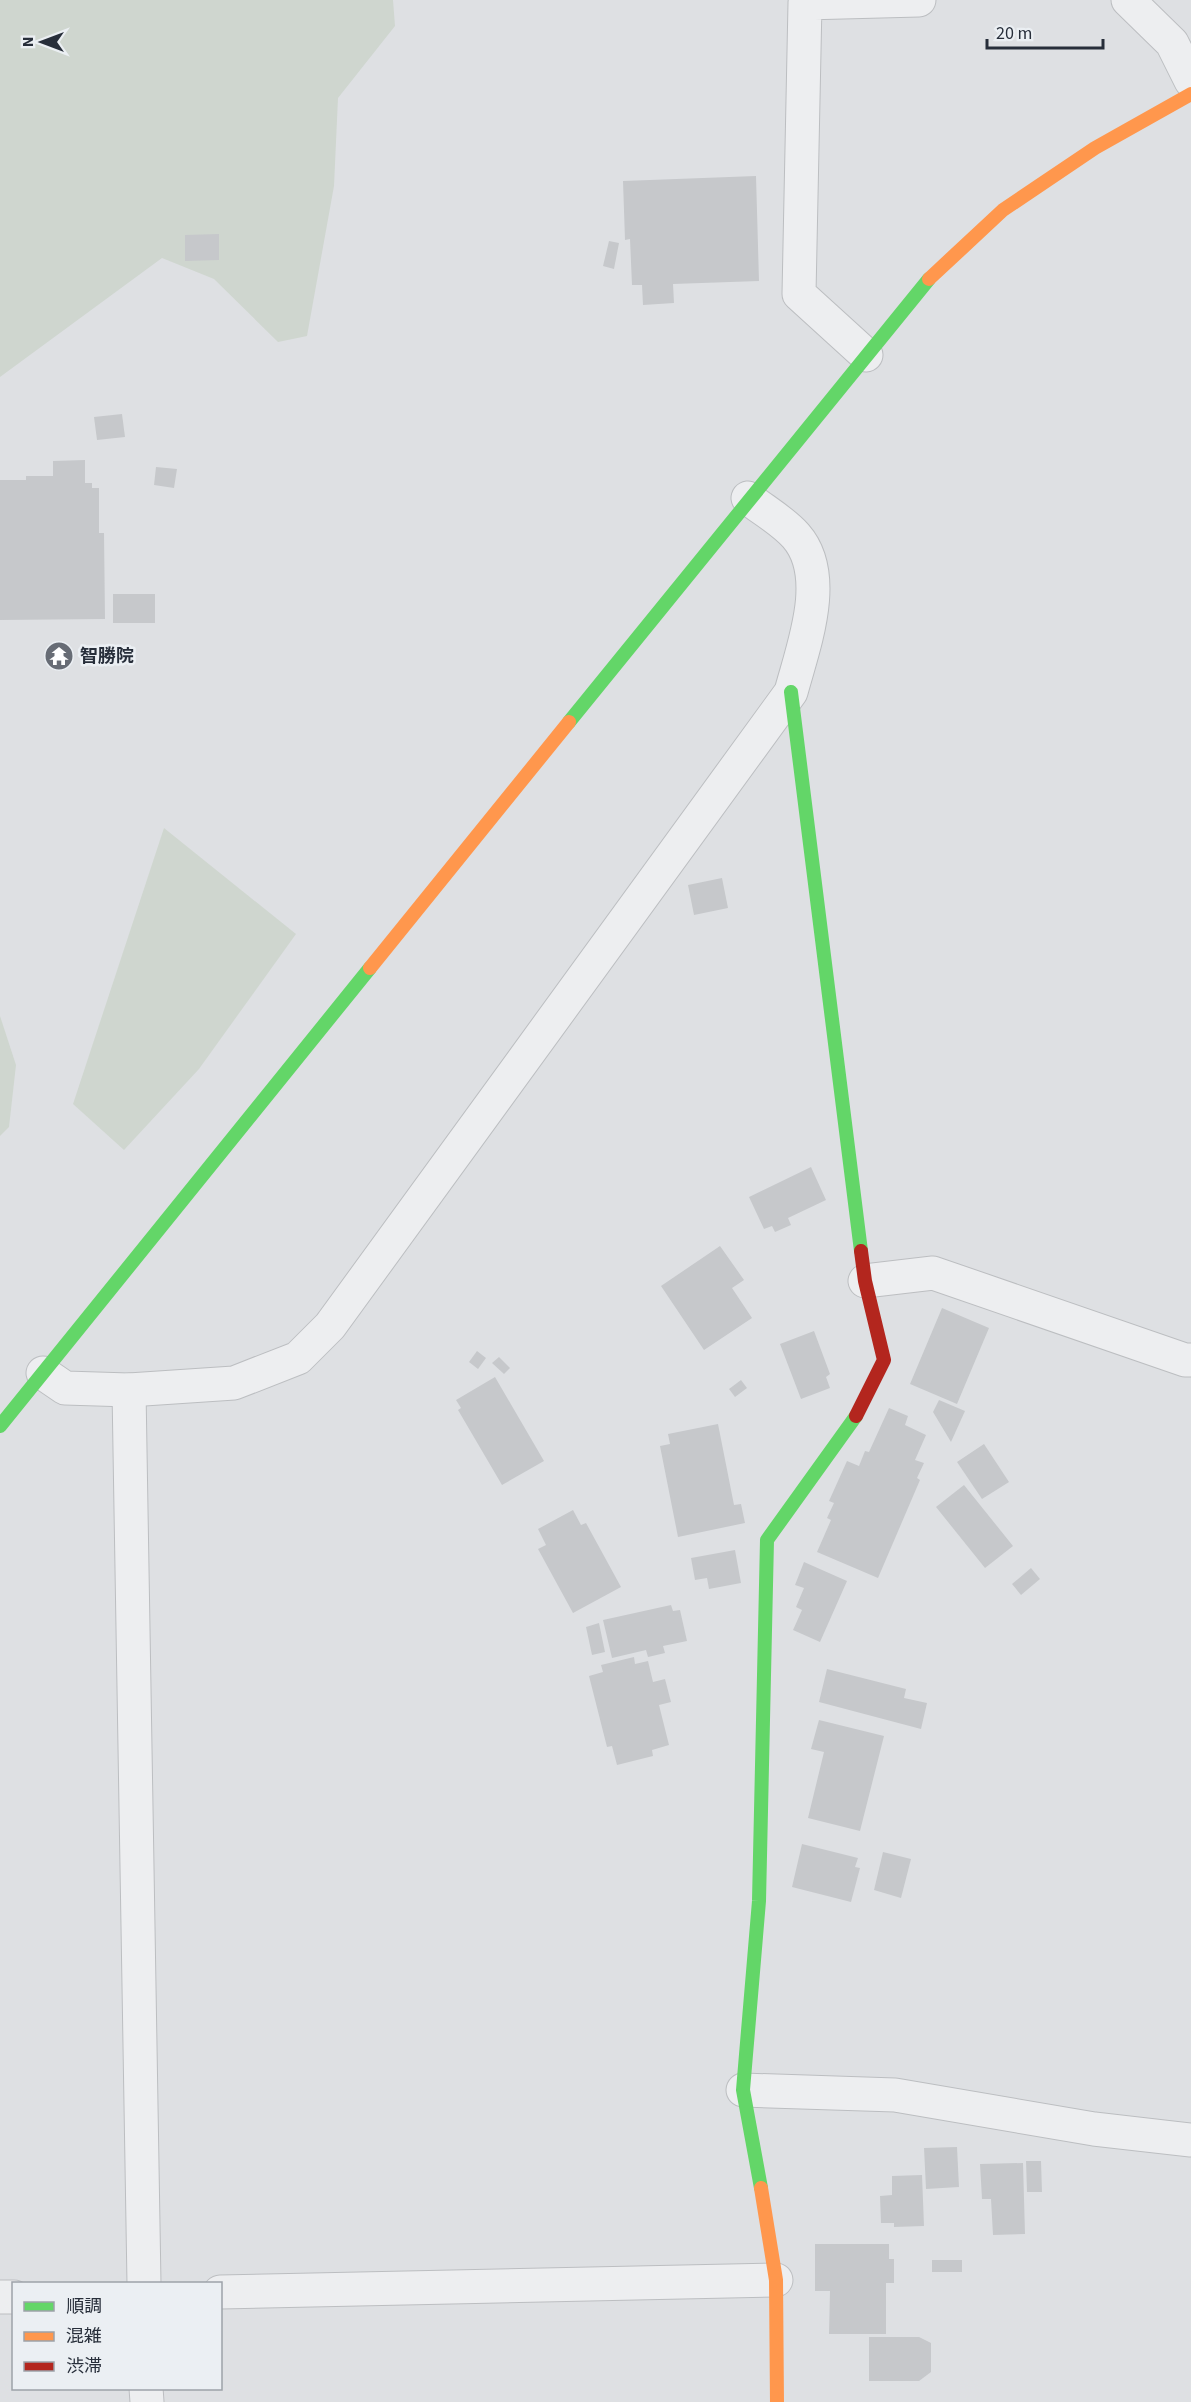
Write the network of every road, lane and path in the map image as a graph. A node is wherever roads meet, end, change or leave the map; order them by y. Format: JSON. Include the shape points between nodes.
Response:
{"nodes":[{"id":1,"x":919,"y":0,"type":"edge"},
{"id":2,"x":1128,"y":0,"type":"edge"},
{"id":3,"x":805,"y":2,"type":"edge"},
{"id":4,"x":1191,"y":81,"type":"edge"},
{"id":5,"x":1191,"y":94,"type":"edge"},
{"id":6,"x":866,"y":355,"type":"junction"},
{"id":7,"x":748,"y":498,"type":"junction"},
{"id":8,"x":791,"y":692,"type":"junction"},
{"id":9,"x":865,"y":1281,"type":"junction"},
{"id":10,"x":1191,"y":1360,"type":"edge"},
{"id":11,"x":43,"y":1373,"type":"junction"},
{"id":12,"x":129,"y":1390,"type":"junction"},
{"id":13,"x":0,"y":1426,"type":"edge"},
{"id":14,"x":743,"y":2090,"type":"junction"},
{"id":15,"x":1191,"y":2140,"type":"edge"},
{"id":16,"x":776,"y":2280,"type":"junction"},
{"id":17,"x":144,"y":2282,"type":"edge"},
{"id":18,"x":222,"y":2292,"type":"edge"},
{"id":19,"x":777,"y":2402,"type":"edge"}],
"edges":[{"from":1,"to":3,"type":"street"},
{"from":2,"to":4,"type":"street","via":[[1172,43]]},
{"from":3,"to":6,"type":"street","via":[[799,294]]},
{"from":5,"to":6,"type":"street","via":[[1095,148],[1003,210],[922,284]]},
{"from":6,"to":7,"type":"street"},
{"from":7,"to":8,"type":"street","via":[[796,536],[812,566],[812,616]]},
{"from":7,"to":11,"type":"street"},
{"from":8,"to":9,"type":"street"},
{"from":8,"to":12,"type":"street","via":[[330,1326],[298,1358],[234,1383]]},
{"from":9,"to":10,"type":"street","via":[[933,1272]]},
{"from":9,"to":14,"type":"street","via":[[884,1360],[854,1421],[767,1540],[759,1901]]},
{"from":11,"to":12,"type":"street","via":[[65,1388]]},
{"from":11,"to":13,"type":"street"},
{"from":12,"to":17,"type":"street"},
{"from":14,"to":15,"type":"street","via":[[895,2095],[1094,2129]]},
{"from":14,"to":16,"type":"street"},
{"from":16,"to":18,"type":"street"},
{"from":16,"to":19,"type":"street"}]}
